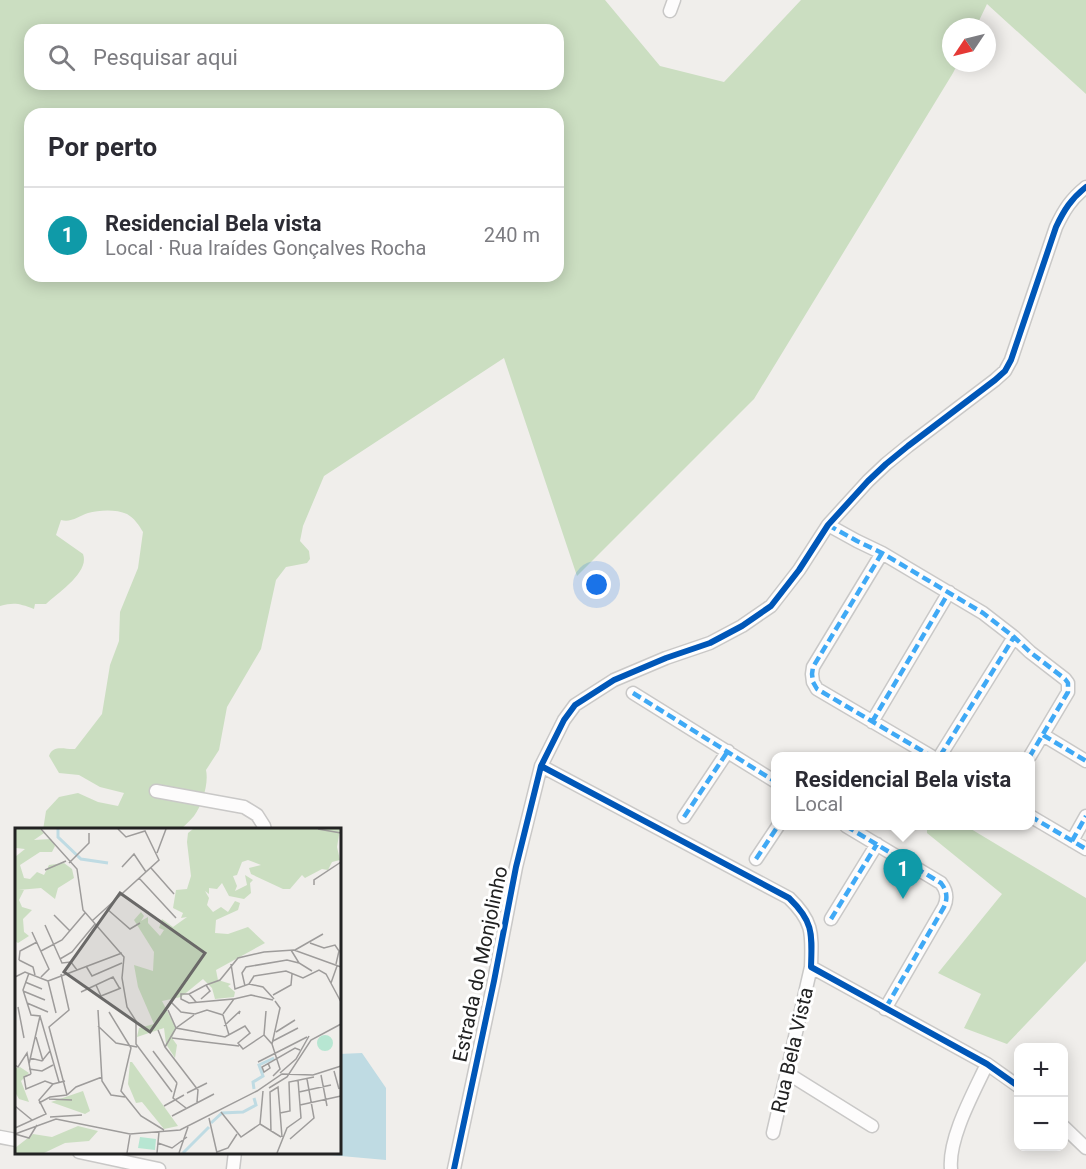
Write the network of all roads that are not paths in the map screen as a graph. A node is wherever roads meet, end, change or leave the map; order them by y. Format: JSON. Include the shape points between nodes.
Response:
{"nodes":[{"id":1,"x":1086,"y":187,"type":"edge"},
{"id":2,"x":828,"y":525,"type":"junction"},
{"id":3,"x":882,"y":553,"type":"junction"},
{"id":4,"x":949,"y":592,"type":"junction"},
{"id":5,"x":1014,"y":637,"type":"junction"},
{"id":6,"x":633,"y":693,"type":"dead end"},
{"id":7,"x":872,"y":722,"type":"junction"},
{"id":8,"x":1043,"y":735,"type":"junction"},
{"id":9,"x":728,"y":751,"type":"junction"},
{"id":10,"x":925,"y":752,"type":"edge"},
{"id":11,"x":942,"y":752,"type":"edge"},
{"id":12,"x":1032,"y":752,"type":"edge"},
{"id":13,"x":1086,"y":761,"type":"edge"},
{"id":14,"x":542,"y":766,"type":"junction"},
{"id":15,"x":771,"y":779,"type":"edge"},
{"id":16,"x":156,"y":790,"type":"dead end"},
{"id":17,"x":1086,"y":816,"type":"edge"},
{"id":18,"x":684,"y":817,"type":"dead end"},
{"id":19,"x":1035,"y":819,"type":"edge"},
{"id":20,"x":264,"y":828,"type":"edge"},
{"id":21,"x":775,"y":830,"type":"edge"},
{"id":22,"x":854,"y":830,"type":"edge"},
{"id":23,"x":1072,"y":841,"type":"junction"},
{"id":24,"x":877,"y":844,"type":"junction"},
{"id":25,"x":1086,"y":849,"type":"edge"},
{"id":26,"x":756,"y":859,"type":"dead end"},
{"id":27,"x":831,"y":919,"type":"dead end"},
{"id":28,"x":811,"y":967,"type":"junction"},
{"id":29,"x":885,"y":1008,"type":"junction"},
{"id":30,"x":987,"y":1064,"type":"junction"},
{"id":31,"x":787,"y":1073,"type":"junction"},
{"id":32,"x":1014,"y":1083,"type":"edge"},
{"id":33,"x":872,"y":1126,"type":"dead end"},
{"id":34,"x":1068,"y":1130,"type":"edge"},
{"id":35,"x":773,"y":1133,"type":"dead end"},
{"id":36,"x":0,"y":1137,"type":"edge"},
{"id":37,"x":15,"y":1140,"type":"edge"},
{"id":38,"x":1086,"y":1148,"type":"edge"},
{"id":39,"x":88,"y":1154,"type":"edge"},
{"id":40,"x":235,"y":1154,"type":"edge"},
{"id":41,"x":159,"y":1169,"type":"edge"},
{"id":42,"x":233,"y":1169,"type":"edge"},
{"id":43,"x":454,"y":1169,"type":"edge"},
{"id":44,"x":951,"y":1169,"type":"edge"}],
"edges":[{"from":1,"to":2,"type":"street","name":"Estrada do Monjolinho","via":[[1065,208],[1056,226],[1005,371],[886,464]]},
{"from":2,"to":3,"type":"street"},
{"from":2,"to":14,"type":"street","name":"Estrada do Monjolinho","via":[[771,606],[710,643],[614,680],[575,705]]},
{"from":3,"to":4,"type":"street"},
{"from":3,"to":7,"type":"street","via":[[812,674],[817,689]]},
{"from":4,"to":5,"type":"street"},
{"from":4,"to":7,"type":"street"},
{"from":5,"to":8,"type":"street","via":[[1068,683],[1068,692]]},
{"from":5,"to":11,"type":"street"},
{"from":6,"to":9,"type":"street"},
{"from":7,"to":10,"type":"street"},
{"from":8,"to":12,"type":"street"},
{"from":8,"to":13,"type":"street"},
{"from":9,"to":15,"type":"street"},
{"from":9,"to":18,"type":"street"},
{"from":14,"to":28,"type":"street","name":"Rua Bela Vista","via":[[789,898],[809,925]]},
{"from":14,"to":43,"type":"street","name":"Estrada do Monjolinho","via":[[516,867]]},
{"from":16,"to":20,"type":"street","via":[[244,807],[257,815]]},
{"from":17,"to":23,"type":"street"},
{"from":19,"to":23,"type":"street"},
{"from":21,"to":26,"type":"street"},
{"from":22,"to":24,"type":"street"},
{"from":23,"to":25,"type":"street"},
{"from":24,"to":27,"type":"street"},
{"from":24,"to":29,"type":"street","via":[[941,883],[947,900]]},
{"from":28,"to":29,"type":"street"},
{"from":28,"to":31,"type":"street","name":"Rua Bela Vista"},
{"from":29,"to":30,"type":"street"},
{"from":30,"to":32,"type":"street"},
{"from":30,"to":44,"type":"street","via":[[955,1138]]},
{"from":31,"to":33,"type":"street"},
{"from":31,"to":35,"type":"street","name":"Rua Bela Vista"},
{"from":34,"to":38,"type":"street"},
{"from":36,"to":37,"type":"street"},
{"from":39,"to":41,"type":"street"},
{"from":40,"to":42,"type":"street"}]}
